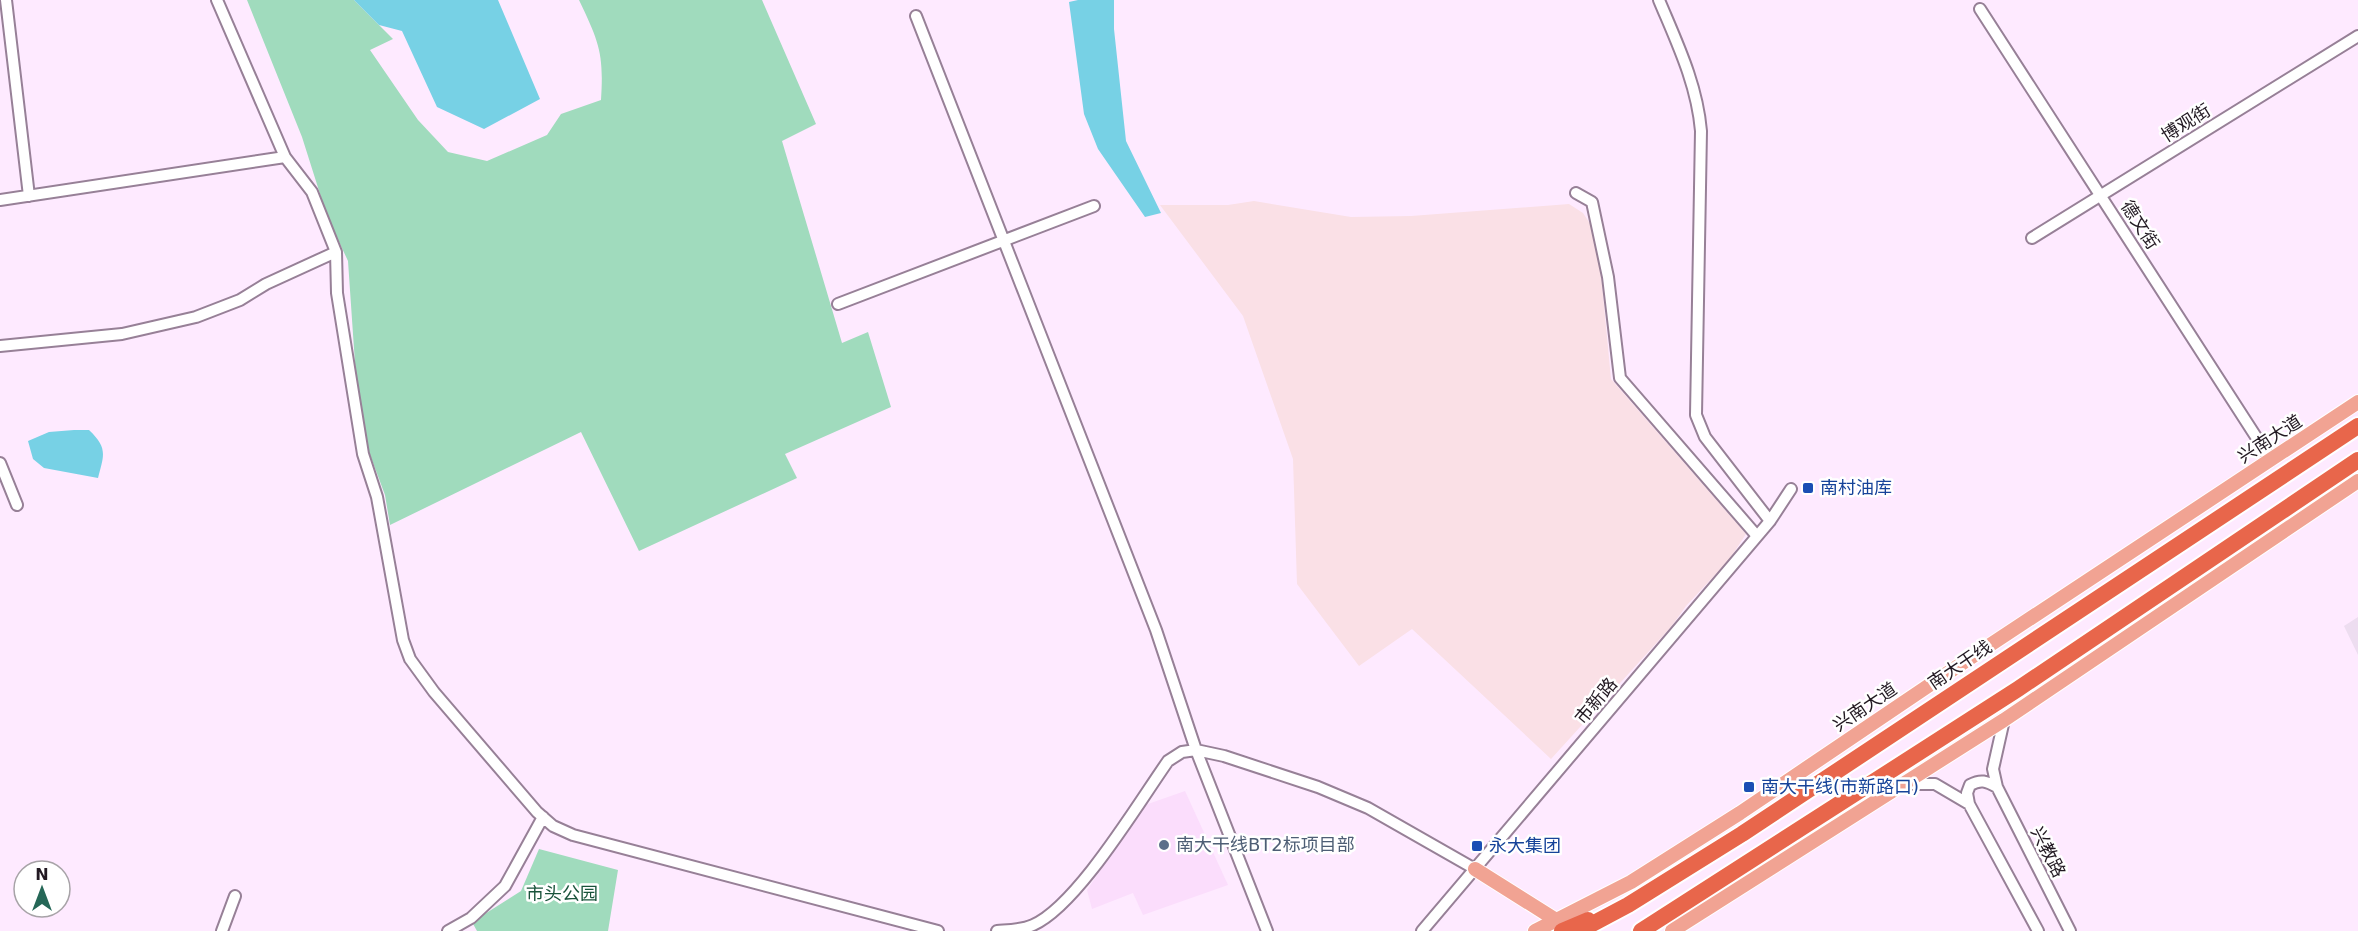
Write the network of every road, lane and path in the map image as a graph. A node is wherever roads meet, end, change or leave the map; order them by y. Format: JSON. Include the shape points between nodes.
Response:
{"nodes":[{"id":1,"x":6,"y":0,"type":"edge"},
{"id":2,"x":217,"y":0,"type":"edge"},
{"id":3,"x":1659,"y":0,"type":"edge"},
{"id":4,"x":1980,"y":9,"type":"dead end"},
{"id":5,"x":916,"y":16,"type":"dead end"},
{"id":6,"x":2358,"y":36,"type":"edge"},
{"id":7,"x":285,"y":157,"type":"junction"},
{"id":8,"x":1576,"y":193,"type":"dead end"},
{"id":9,"x":2101,"y":195,"type":"junction"},
{"id":10,"x":29,"y":196,"type":"junction"},
{"id":11,"x":0,"y":200,"type":"edge"},
{"id":12,"x":1095,"y":206,"type":"dead end"},
{"id":13,"x":2032,"y":238,"type":"dead end"},
{"id":14,"x":1005,"y":242,"type":"junction"},
{"id":15,"x":336,"y":252,"type":"junction"},
{"id":16,"x":838,"y":304,"type":"dead end"},
{"id":17,"x":0,"y":346,"type":"edge"},
{"id":18,"x":2358,"y":402,"type":"edge"},
{"id":19,"x":2358,"y":420,"type":"edge"},
{"id":20,"x":2358,"y":426,"type":"edge"},
{"id":21,"x":2310,"y":456,"type":"junction"},
{"id":22,"x":2271,"y":459,"type":"junction"},
{"id":23,"x":2358,"y":461,"type":"edge"},
{"id":24,"x":0,"y":463,"type":"edge"},
{"id":25,"x":2358,"y":481,"type":"edge"},
{"id":26,"x":1791,"y":489,"type":"dead end"},
{"id":27,"x":17,"y":505,"type":"dead end"},
{"id":28,"x":1770,"y":521,"type":"junction"},
{"id":29,"x":1757,"y":536,"type":"junction"},
{"id":30,"x":2004,"y":720,"type":"junction"},
{"id":31,"x":1196,"y":750,"type":"junction"},
{"id":32,"x":1904,"y":784,"type":"junction"},
{"id":33,"x":1996,"y":787,"type":"junction"},
{"id":34,"x":1969,"y":804,"type":"junction"},
{"id":35,"x":543,"y":817,"type":"junction"},
{"id":36,"x":1475,"y":869,"type":"junction"},
{"id":37,"x":235,"y":896,"type":"dead end"},
{"id":38,"x":1628,"y":904,"type":"junction"},
{"id":39,"x":1559,"y":925,"type":"edge"},
{"id":40,"x":222,"y":931,"type":"edge"},
{"id":41,"x":448,"y":931,"type":"edge"},
{"id":42,"x":938,"y":931,"type":"edge"},
{"id":43,"x":997,"y":931,"type":"edge"},
{"id":44,"x":1267,"y":931,"type":"edge"},
{"id":45,"x":1422,"y":931,"type":"edge"},
{"id":46,"x":1535,"y":931,"type":"edge"},
{"id":47,"x":1579,"y":931,"type":"edge"},
{"id":48,"x":1641,"y":931,"type":"edge"},
{"id":49,"x":1672,"y":931,"type":"edge"},
{"id":50,"x":2038,"y":931,"type":"edge"},
{"id":51,"x":2070,"y":931,"type":"edge"}],
"edges":[{"from":1,"to":10,"type":"street"},
{"from":2,"to":7,"type":"street"},
{"from":3,"to":28,"type":"street","via":[[1699,104],[1696,415],[1705,437]]},
{"from":4,"to":9,"type":"street","name":"德文街"},
{"from":5,"to":14,"type":"street"},
{"from":6,"to":9,"type":"street","name":"博观街"},
{"from":7,"to":10,"type":"street"},
{"from":7,"to":15,"type":"street","via":[[312,192]]},
{"from":8,"to":29,"type":"street","via":[[1593,202],[1608,277],[1620,378]]},
{"from":9,"to":13,"type":"street","name":"博观街"},
{"from":9,"to":22,"type":"street","name":"德文街"},
{"from":10,"to":11,"type":"street"},
{"from":12,"to":14,"type":"street"},
{"from":14,"to":16,"type":"street"},
{"from":14,"to":31,"type":"street","via":[[1156,630]]},
{"from":15,"to":17,"type":"street","via":[[240,300],[196,317],[122,334]]},
{"from":15,"to":35,"type":"street","via":[[337,293],[363,454],[377,497],[403,640],[410,659],[434,692]]},
{"from":18,"to":22,"type":"main road","name":"兴南大道"},
{"from":19,"to":21,"type":"highway"},
{"from":20,"to":21,"type":"highway","name":"南大干线"},
{"from":21,"to":38,"type":"highway","name":"南大干线","via":[[1742,834]]},
{"from":22,"to":39,"type":"main road","name":"兴南大道","via":[[1740,813]]},
{"from":23,"to":48,"type":"highway","via":[[2018,689]]},
{"from":24,"to":27,"type":"street"},
{"from":25,"to":30,"type":"main road"},
{"from":26,"to":28,"type":"street","name":"市新路"},
{"from":28,"to":29,"type":"street","name":"市新路"},
{"from":29,"to":36,"type":"street","name":"市新路"},
{"from":30,"to":32,"type":"main road"},
{"from":30,"to":33,"type":"street","via":[[1993,769]]},
{"from":31,"to":36,"type":"street","via":[[1256,766],[1368,808]]},
{"from":31,"to":43,"type":"street","via":[[1182,752],[1168,761],[1090,872],[1058,907],[1034,925]]},
{"from":31,"to":44,"type":"street"},
{"from":32,"to":34,"type":"street","via":[[1935,784]]},
{"from":32,"to":49,"type":"main road"},
{"from":33,"to":34,"type":"street","via":[[1978,780],[1970,785]]},
{"from":33,"to":51,"type":"street","name":"兴教路"},
{"from":34,"to":50,"type":"street"},
{"from":35,"to":41,"type":"street","via":[[505,886],[471,918]]},
{"from":35,"to":42,"type":"street","via":[[573,835]]},
{"from":36,"to":39,"type":"main road"},
{"from":36,"to":45,"type":"street","name":"市新路"},
{"from":37,"to":40,"type":"street"},
{"from":38,"to":39,"type":"highway"},
{"from":38,"to":47,"type":"highway","name":"南大干线"},
{"from":39,"to":46,"type":"main road","name":"兴南大道"}]}
